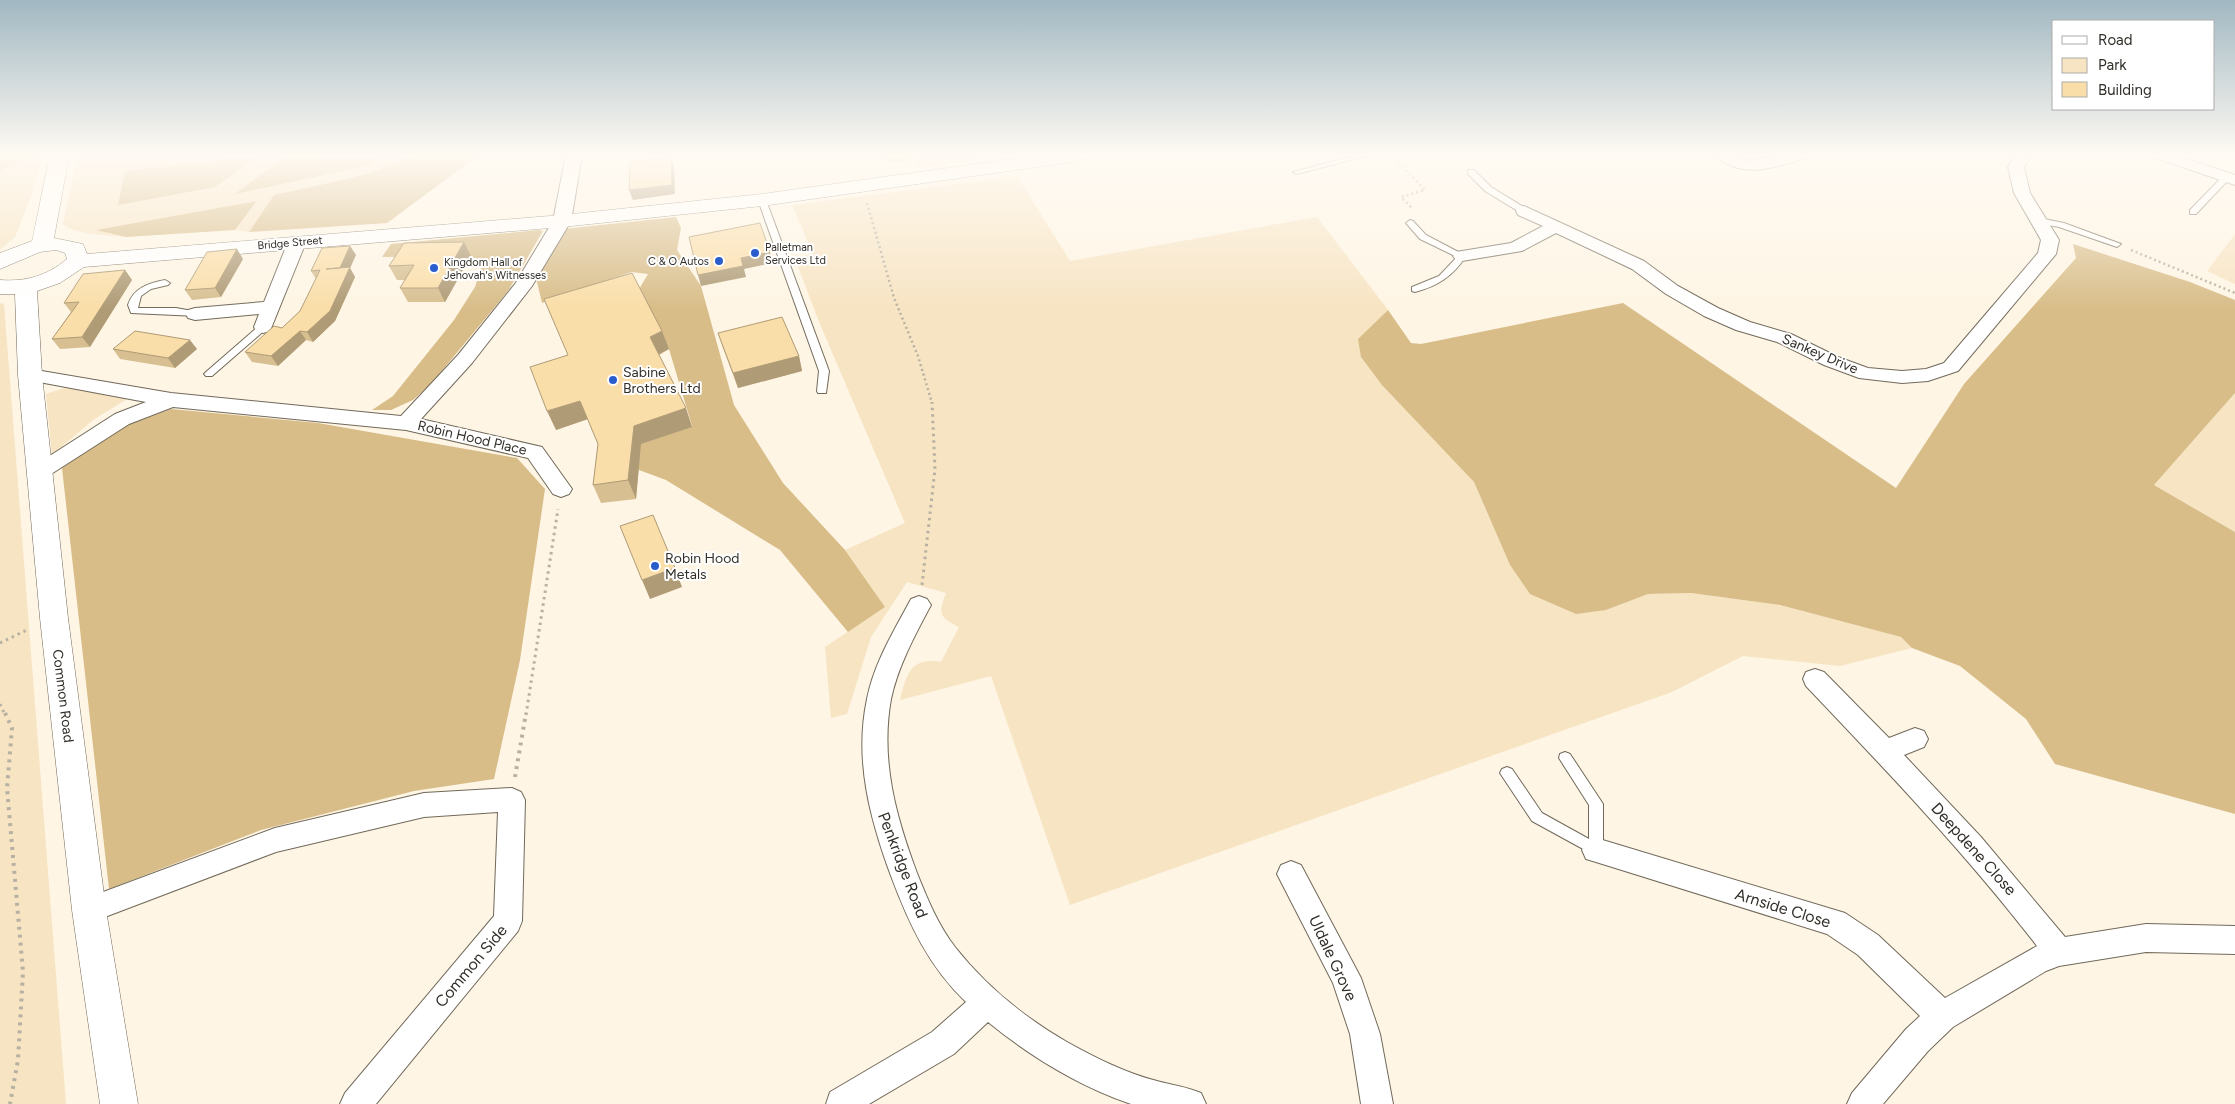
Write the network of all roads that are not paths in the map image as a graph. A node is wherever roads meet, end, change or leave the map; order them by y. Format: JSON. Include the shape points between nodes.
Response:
{"nodes":[{"id":1,"x":49,"y":207,"type":"edge"},
{"id":2,"x":565,"y":207,"type":"edge"},
{"id":3,"x":700,"y":207,"type":"edge"},
{"id":4,"x":764,"y":207,"type":"edge"},
{"id":5,"x":1517,"y":207,"type":"edge"},
{"id":6,"x":2030,"y":207,"type":"edge"},
{"id":7,"x":2199,"y":207,"type":"edge"},
{"id":8,"x":1524,"y":211,"type":"joint"},
{"id":9,"x":2193,"y":212,"type":"dead end"},
{"id":10,"x":2038,"y":220,"type":"junction"},
{"id":11,"x":562,"y":221,"type":"junction"},
{"id":12,"x":1410,"y":223,"type":"road end"},
{"id":13,"x":1556,"y":226,"type":"junction"},
{"id":14,"x":297,"y":242,"type":"junction"},
{"id":15,"x":2117,"y":244,"type":"road end"},
{"id":16,"x":42,"y":245,"type":"junction"},
{"id":17,"x":1462,"y":256,"type":"junction"},
{"id":18,"x":78,"y":261,"type":"junction"},
{"id":19,"x":0,"y":262,"type":"edge"},
{"id":20,"x":166,"y":283,"type":"dead end"},
{"id":21,"x":13,"y":287,"type":"edge"},
{"id":22,"x":1415,"y":289,"type":"dead end"},
{"id":23,"x":270,"y":307,"type":"junction"},
{"id":24,"x":195,"y":314,"type":"joint"},
{"id":25,"x":263,"y":327,"type":"joint"},
{"id":26,"x":209,"y":374,"type":"dead end"},
{"id":27,"x":30,"y":375,"type":"junction"},
{"id":28,"x":822,"y":391,"type":"dead end"},
{"id":29,"x":171,"y":400,"type":"junction"},
{"id":30,"x":406,"y":423,"type":"junction"},
{"id":31,"x":41,"y":471,"type":"junction"},
{"id":32,"x":560,"y":489,"type":"road end"},
{"id":33,"x":919,"y":605,"type":"road end"},
{"id":34,"x":1815,"y":679,"type":"dead end"},
{"id":35,"x":1914,"y":739,"type":"dead end"},
{"id":36,"x":1885,"y":751,"type":"junction"},
{"id":37,"x":1565,"y":758,"type":"dead end"},
{"id":38,"x":1507,"y":773,"type":"dead end"},
{"id":39,"x":1596,"y":850,"type":"junction"},
{"id":40,"x":1290,"y":874,"type":"dead end"},
{"id":41,"x":89,"y":910,"type":"junction"},
{"id":42,"x":2235,"y":940,"type":"edge"},
{"id":43,"x":2059,"y":952,"type":"junction"},
{"id":44,"x":988,"y":1003,"type":"junction"},
{"id":45,"x":1942,"y":1016,"type":"junction"},
{"id":46,"x":841,"y":1103,"type":"edge"},
{"id":47,"x":119,"y":1104,"type":"edge"},
{"id":48,"x":356,"y":1104,"type":"edge"},
{"id":49,"x":1190,"y":1104,"type":"edge"},
{"id":50,"x":1376,"y":1104,"type":"edge"},
{"id":51,"x":1862,"y":1104,"type":"edge"}],
"edges":[{"from":1,"to":16,"type":"street"},
{"from":2,"to":11,"type":"street"},
{"from":3,"to":11,"type":"street","name":"Bridge Street"},
{"from":4,"to":28,"type":"lane","via":[[824,371]]},
{"from":5,"to":8,"type":"lane"},
{"from":6,"to":10,"type":"street","name":"Sankey Drive"},
{"from":7,"to":9,"type":"lane"},
{"from":8,"to":13,"type":"street","name":"Sankey Drive"},
{"from":10,"to":13,"type":"street","name":"Sankey Drive","via":[[2050,240],[2048,254],[1951,367],[1928,375],[1902,377],[1866,374],[1784,338],[1743,326],[1672,290],[1638,265]]},
{"from":10,"to":15,"type":"lane"},
{"from":11,"to":14,"type":"street","name":"Bridge Street"},
{"from":11,"to":30,"type":"street","via":[[524,286]]},
{"from":12,"to":17,"type":"lane","via":[[1423,236]]},
{"from":13,"to":17,"type":"street","via":[[1516,247]]},
{"from":14,"to":18,"type":"street","name":"Bridge Street"},
{"from":14,"to":23,"type":"street"},
{"from":16,"to":18,"type":"street","via":[[68,245],[75,249]]},
{"from":16,"to":19,"type":"street","via":[[13,254]]},
{"from":17,"to":22,"type":"lane","via":[[1453,271],[1437,282]]},
{"from":18,"to":21,"type":"street","via":[[60,274]]},
{"from":20,"to":24,"type":"lane","via":[[153,284],[142,290],[132,307],[134,312]]},
{"from":21,"to":27,"type":"street","name":"Common Road"},
{"from":23,"to":24,"type":"street"},
{"from":23,"to":25,"type":"street"},
{"from":25,"to":26,"type":"lane"},
{"from":27,"to":29,"type":"street","name":"Robin Hood Place"},
{"from":27,"to":31,"type":"street","name":"Common Road"},
{"from":29,"to":30,"type":"street","name":"Robin Hood Place"},
{"from":29,"to":31,"type":"street","name":"Robin Hood Place","via":[[122,419]]},
{"from":30,"to":32,"type":"street","name":"Robin Hood Place","via":[[534,452]]},
{"from":31,"to":41,"type":"street","name":"Common Road","via":[[54,618]]},
{"from":33,"to":44,"type":"street","name":"Penkridge Road","via":[[887,668],[878,701],[875,741],[877,787],[886,828],[919,914],[946,957]]},
{"from":34,"to":36,"type":"street","name":"Deepdene Close"},
{"from":35,"to":36,"type":"street"},
{"from":36,"to":43,"type":"street","name":"Deepdene Close","via":[[2020,901]]},
{"from":37,"to":39,"type":"lane","via":[[1596,804]]},
{"from":38,"to":39,"type":"lane","via":[[1537,817]]},
{"from":39,"to":45,"type":"street","name":"Arnside Close","via":[[1835,923],[1868,945]]},
{"from":40,"to":50,"type":"street","name":"Uldale Grove","via":[[1346,978],[1365,1034]]},
{"from":41,"to":47,"type":"street","name":"Common Road"},
{"from":41,"to":48,"type":"street","name":"Common Side","via":[[275,840],[424,805],[512,800],[508,921]]},
{"from":42,"to":43,"type":"street","via":[[2146,938]]},
{"from":43,"to":45,"type":"street","via":[[2037,960]]},
{"from":44,"to":46,"type":"street","via":[[944,1043]]},
{"from":44,"to":49,"type":"street","name":"Penkridge Road","via":[[1060,1056],[1128,1088]]},
{"from":45,"to":51,"type":"street"}]}
